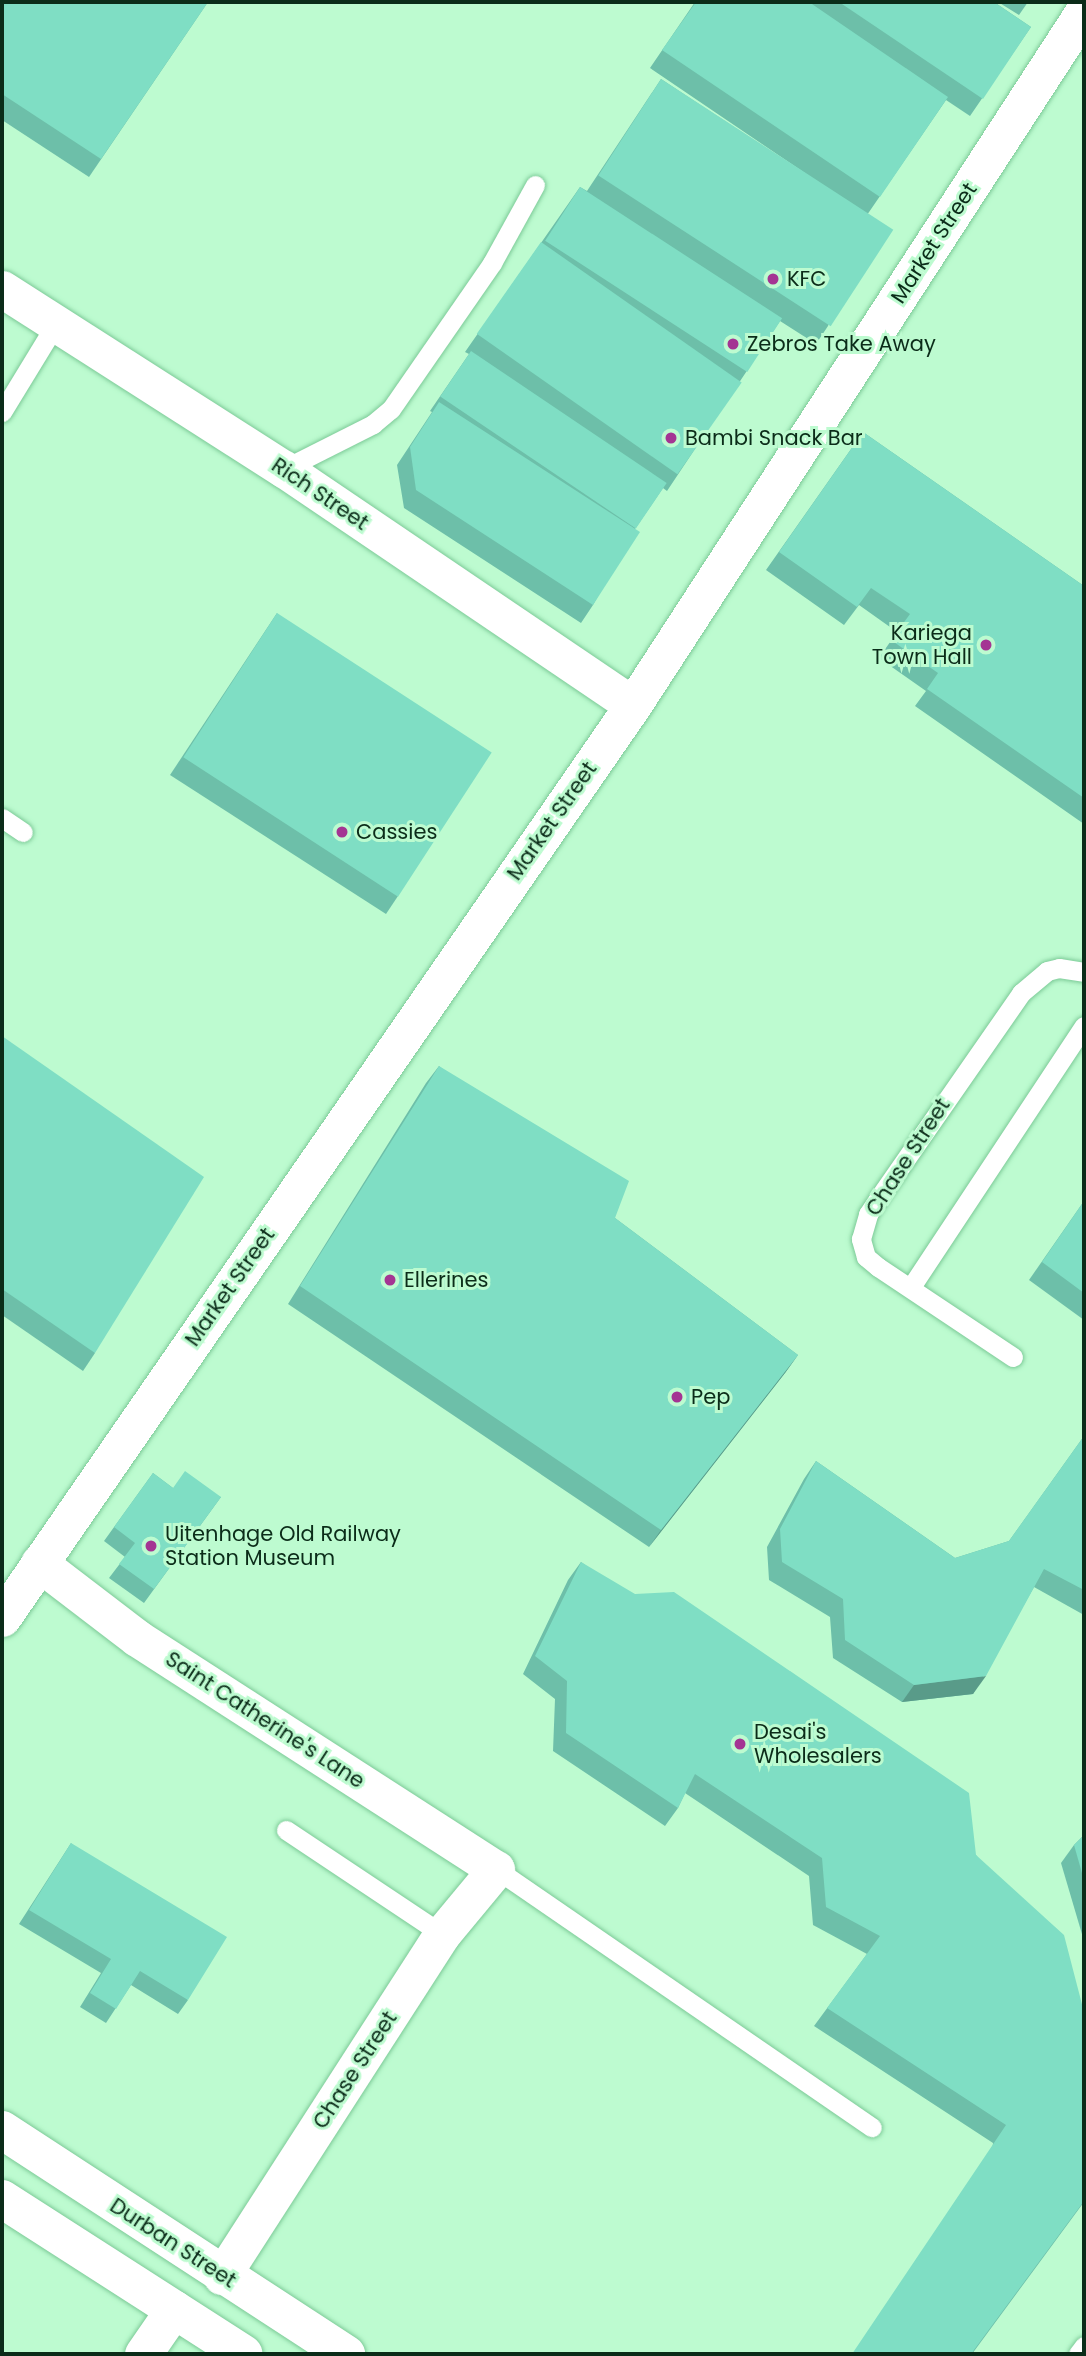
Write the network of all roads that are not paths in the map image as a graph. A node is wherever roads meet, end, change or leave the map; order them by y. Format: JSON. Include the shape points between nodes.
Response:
{"nodes":[{"id":1,"x":1084,"y":11,"type":"edge"},
{"id":2,"x":535,"y":186,"type":"dead end"},
{"id":3,"x":2,"y":289,"type":"edge"},
{"id":4,"x":57,"y":321,"type":"junction"},
{"id":5,"x":2,"y":412,"type":"edge"},
{"id":6,"x":284,"y":469,"type":"junction"},
{"id":7,"x":634,"y":705,"type":"junction"},
{"id":8,"x":2,"y":818,"type":"edge"},
{"id":9,"x":23,"y":832,"type":"dead end"},
{"id":10,"x":1084,"y":972,"type":"edge"},
{"id":11,"x":1084,"y":1026,"type":"edge"},
{"id":12,"x":911,"y":1287,"type":"junction"},
{"id":13,"x":1013,"y":1357,"type":"dead end"},
{"id":14,"x":39,"y":1563,"type":"junction"},
{"id":15,"x":2,"y":1618,"type":"edge"},
{"id":16,"x":286,"y":1830,"type":"dead end"},
{"id":17,"x":496,"y":1870,"type":"junction"},
{"id":18,"x":442,"y":1934,"type":"junction"},
{"id":19,"x":872,"y":2127,"type":"dead end"},
{"id":20,"x":2,"y":2130,"type":"edge"},
{"id":21,"x":2,"y":2199,"type":"edge"},
{"id":22,"x":222,"y":2276,"type":"junction"},
{"id":23,"x":174,"y":2309,"type":"junction"},
{"id":24,"x":1084,"y":2346,"type":"edge"},
{"id":25,"x":143,"y":2354,"type":"edge"},
{"id":26,"x":243,"y":2354,"type":"edge"},
{"id":27,"x":346,"y":2354,"type":"edge"},
{"id":28,"x":1078,"y":2354,"type":"edge"}],
"edges":[{"from":1,"to":7,"type":"street","name":"Market Street"},
{"from":2,"to":6,"type":"lane","via":[[492,263],[391,409],[373,424]]},
{"from":3,"to":4,"type":"street","name":"Rich Street"},
{"from":4,"to":5,"type":"lane"},
{"from":4,"to":6,"type":"street","name":"Rich Street"},
{"from":6,"to":7,"type":"street","name":"Rich Street"},
{"from":7,"to":14,"type":"street","name":"Market Street"},
{"from":8,"to":9,"type":"lane"},
{"from":10,"to":12,"type":"lane","name":"Chase Street","via":[[1059,968],[1031,982],[868,1214],[861,1239],[866,1257]]},
{"from":11,"to":12,"type":"lane"},
{"from":12,"to":13,"type":"lane","name":"Chase Street"},
{"from":14,"to":15,"type":"street","name":"Market Street"},
{"from":14,"to":17,"type":"street","name":"Saint Catherine's Lane","via":[[137,1638]]},
{"from":16,"to":18,"type":"lane"},
{"from":17,"to":18,"type":"street","name":"Chase Street"},
{"from":17,"to":19,"type":"lane"},
{"from":18,"to":22,"type":"street","name":"Chase Street"},
{"from":20,"to":22,"type":"street","name":"Durban Street"},
{"from":21,"to":23,"type":"street"},
{"from":22,"to":27,"type":"street","name":"Durban Street"},
{"from":23,"to":25,"type":"street"},
{"from":23,"to":26,"type":"street"},
{"from":24,"to":28,"type":"lane"}]}
